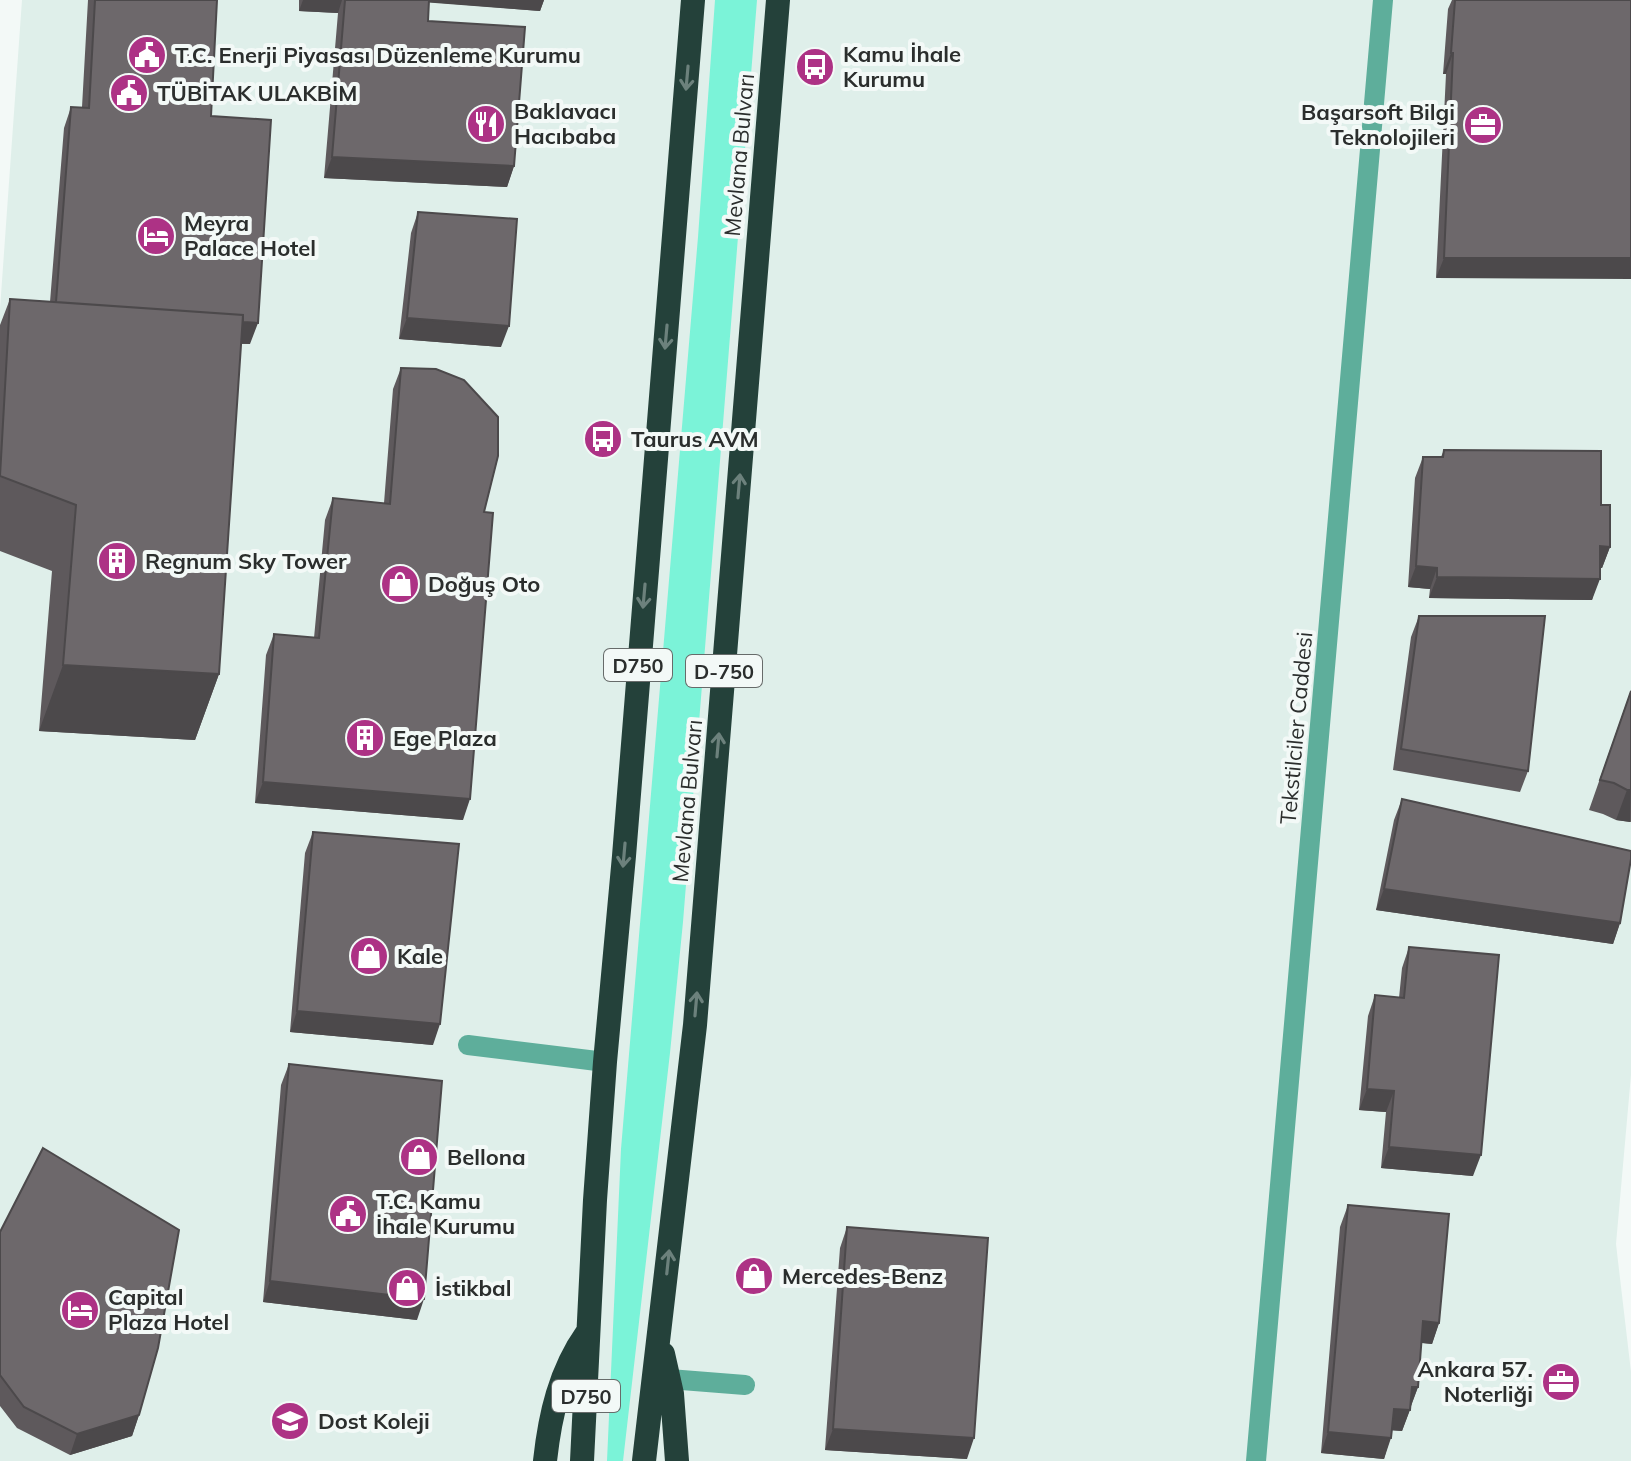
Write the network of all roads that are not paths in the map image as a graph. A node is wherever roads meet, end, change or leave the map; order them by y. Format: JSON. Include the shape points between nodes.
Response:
{"nodes":[{"id":1,"x":693,"y":0,"type":"edge"},
{"id":2,"x":778,"y":0,"type":"edge"},
{"id":3,"x":1383,"y":0,"type":"edge"},
{"id":4,"x":468,"y":1045,"type":"dead end"},
{"id":5,"x":605,"y":1062,"type":"junction"},
{"id":6,"x":589,"y":1331,"type":"junction"},
{"id":7,"x":659,"y":1340,"type":"junction"},
{"id":8,"x":669,"y":1379,"type":"junction"},
{"id":9,"x":745,"y":1385,"type":"dead end"},
{"id":10,"x":544,"y":1459,"type":"edge"},
{"id":11,"x":582,"y":1461,"type":"edge"},
{"id":12,"x":644,"y":1461,"type":"edge"},
{"id":13,"x":677,"y":1461,"type":"edge"},
{"id":14,"x":1256,"y":1461,"type":"edge"}],
"edges":[{"from":1,"to":5,"type":"highway","number":"D750","one_way":true},
{"from":7,"to":2,"type":"highway","name":"Mevlana Bulvarı","number":"D-750","one_way":true,"via":[[696,1010]]},
{"from":3,"to":14,"type":"street","name":"Tekstilciler Caddesi"},
{"from":4,"to":5,"type":"street"},
{"from":5,"to":6,"type":"highway","number":"D750"},
{"from":6,"to":10,"type":"highway","via":[[560,1386]]},
{"from":6,"to":11,"type":"highway","number":"D750"},
{"from":7,"to":8,"type":"highway"},
{"from":7,"to":12,"type":"highway","name":"Mevlana Bulvarı","number":"D750"},
{"from":8,"to":9,"type":"street"},
{"from":8,"to":13,"type":"highway"}]}
